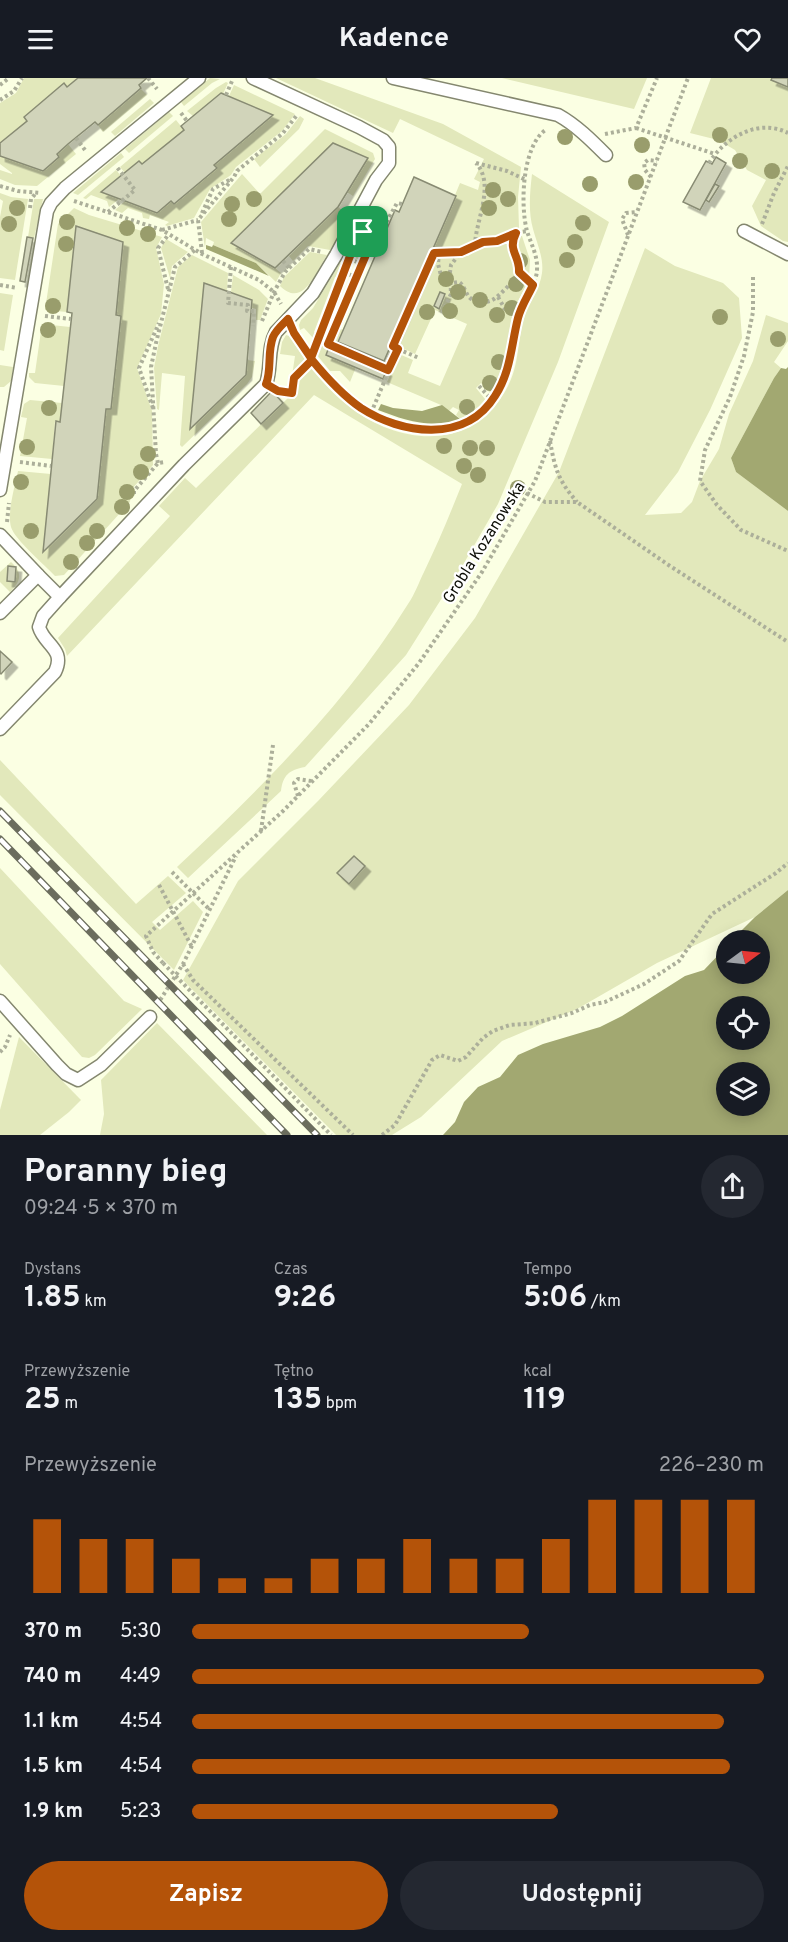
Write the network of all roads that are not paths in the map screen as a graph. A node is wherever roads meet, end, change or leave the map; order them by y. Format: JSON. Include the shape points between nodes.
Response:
{"nodes":[{"id":1,"x":200,"y":78,"type":"edge"},
{"id":2,"x":253,"y":78,"type":"edge"},
{"id":3,"x":393,"y":78,"type":"edge"},
{"id":4,"x":606,"y":155,"type":"dead end"},
{"id":5,"x":744,"y":231,"type":"dead end"},
{"id":6,"x":788,"y":254,"type":"edge"},
{"id":7,"x":5,"y":492,"type":"edge"},
{"id":8,"x":4,"y":532,"type":"edge"},
{"id":9,"x":38,"y":575,"type":"junction"},
{"id":10,"x":60,"y":597,"type":"junction"},
{"id":11,"x":0,"y":613,"type":"edge"},
{"id":12,"x":2,"y":734,"type":"edge"},
{"id":13,"x":0,"y":1000,"type":"edge"},
{"id":14,"x":150,"y":1017,"type":"road end"}],
"edges":[{"from":1,"to":7,"type":"lane","via":[[57,195],[47,211]]},
{"from":2,"to":10,"type":"lane","via":[[375,135],[389,147],[389,163],[319,284],[276,332],[266,384]]},
{"from":3,"to":4,"type":"lane","via":[[558,115]]},
{"from":5,"to":6,"type":"lane"},
{"from":8,"to":9,"type":"lane"},
{"from":9,"to":10,"type":"lane"},
{"from":9,"to":11,"type":"lane"},
{"from":10,"to":12,"type":"lane","via":[[43,616],[39,627],[56,652],[58,665]]},
{"from":13,"to":14,"type":"lane","via":[[57,1065],[78,1080],[101,1065]]}]}
